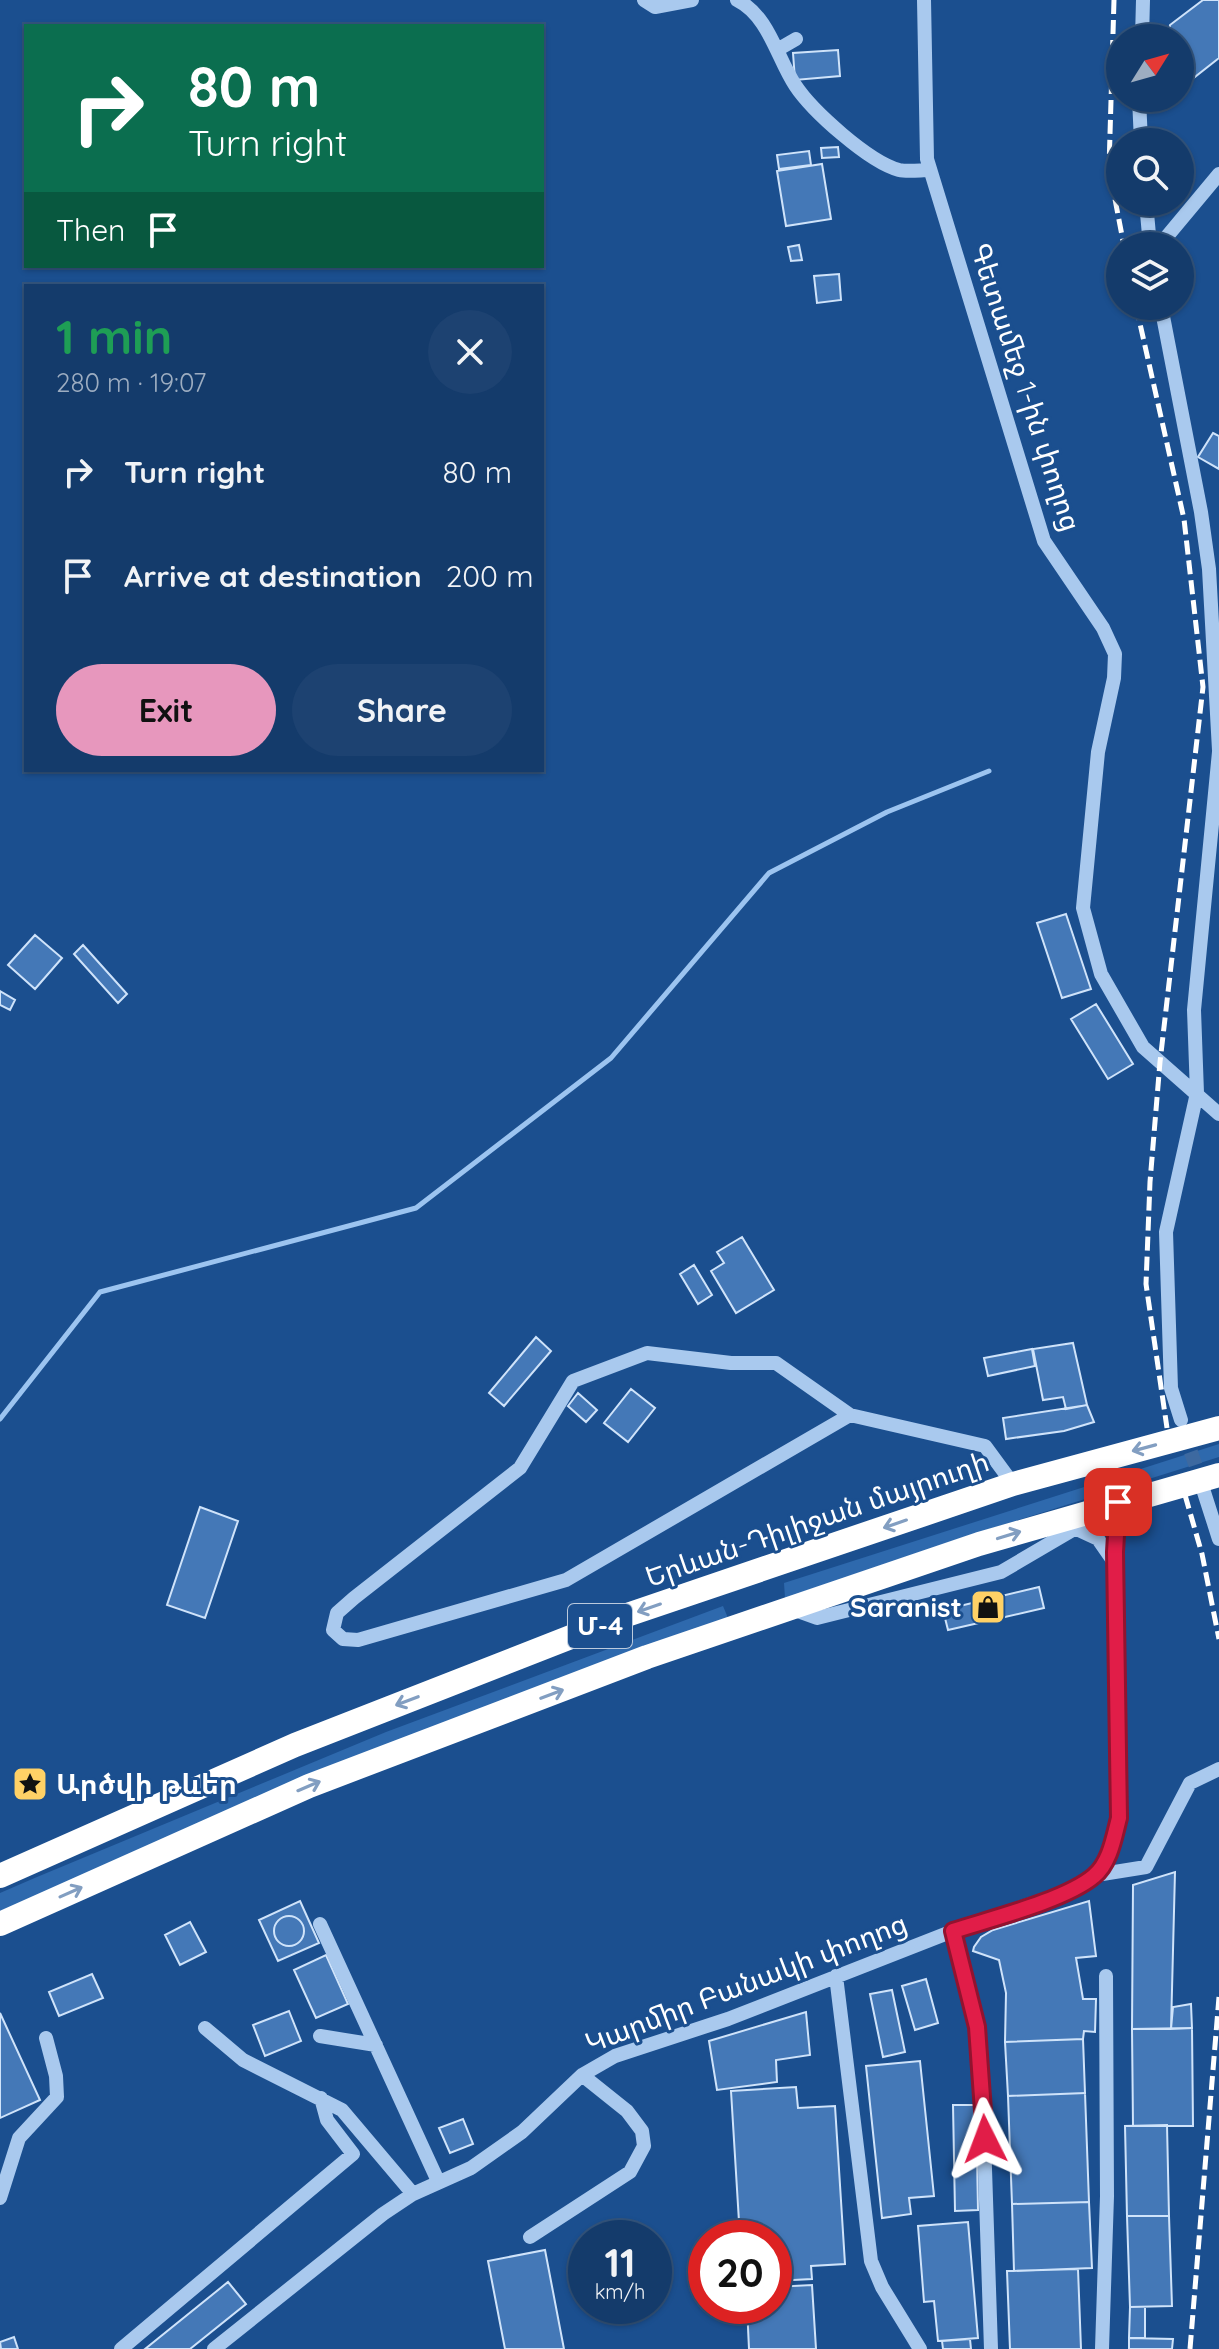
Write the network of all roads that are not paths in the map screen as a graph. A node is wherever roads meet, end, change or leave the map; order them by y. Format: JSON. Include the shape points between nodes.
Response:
{"nodes":[{"id":1,"x":644,"y":0,"type":"edge"},
{"id":2,"x":692,"y":0,"type":"edge"},
{"id":3,"x":737,"y":0,"type":"edge"},
{"id":4,"x":924,"y":0,"type":"edge"},
{"id":5,"x":1143,"y":0,"type":"edge"},
{"id":6,"x":1142,"y":24,"type":"edge"},
{"id":7,"x":796,"y":39,"type":"dead end"},
{"id":8,"x":777,"y":50,"type":"junction"},
{"id":9,"x":930,"y":170,"type":"junction"},
{"id":10,"x":1219,"y":174,"type":"edge"},
{"id":11,"x":1171,"y":232,"type":"edge"},
{"id":12,"x":1164,"y":320,"type":"edge"},
{"id":13,"x":1219,"y":751,"type":"edge"},
{"id":14,"x":1197,"y":1093,"type":"junction"},
{"id":15,"x":1219,"y":1114,"type":"edge"},
{"id":16,"x":850,"y":1415,"type":"junction"},
{"id":17,"x":1181,"y":1420,"type":"tunnel mouth"},
{"id":18,"x":1219,"y":1428,"type":"edge"},
{"id":19,"x":1211,"y":1482,"type":"edge"},
{"id":20,"x":1013,"y":1484,"type":"junction"},
{"id":21,"x":1118,"y":1502,"type":"junction"},
{"id":22,"x":1076,"y":1528,"type":"junction"},
{"id":23,"x":1043,"y":1537,"type":"junction"},
{"id":24,"x":1219,"y":1539,"type":"edge"},
{"id":25,"x":1116,"y":1566,"type":"junction"},
{"id":26,"x":788,"y":1608,"type":"junction"},
{"id":27,"x":1219,"y":1769,"type":"edge"},
{"id":28,"x":1096,"y":1875,"type":"junction"},
{"id":29,"x":0,"y":1876,"type":"edge"},
{"id":30,"x":0,"y":1924,"type":"edge"},
{"id":31,"x":320,"y":1924,"type":"dead end"},
{"id":32,"x":953,"y":1931,"type":"junction"},
{"id":33,"x":836,"y":1976,"type":"junction"},
{"id":34,"x":1106,"y":1976,"type":"dead end"},
{"id":35,"x":205,"y":2028,"type":"dead end"},
{"id":36,"x":320,"y":2036,"type":"dead end"},
{"id":37,"x":46,"y":2038,"type":"dead end"},
{"id":38,"x":376,"y":2045,"type":"junction"},
{"id":39,"x":582,"y":2075,"type":"junction"},
{"id":40,"x":321,"y":2098,"type":"junction"},
{"id":41,"x":438,"y":2181,"type":"junction"},
{"id":42,"x":413,"y":2194,"type":"junction"},
{"id":43,"x":0,"y":2198,"type":"edge"},
{"id":44,"x":530,"y":2237,"type":"dead end"},
{"id":45,"x":121,"y":2349,"type":"edge"},
{"id":46,"x":214,"y":2349,"type":"edge"},
{"id":47,"x":920,"y":2349,"type":"edge"},
{"id":48,"x":991,"y":2349,"type":"edge"},
{"id":49,"x":1102,"y":2349,"type":"edge"}],
"edges":[{"from":1,"to":2,"type":"street","via":[[655,7]]},
{"from":3,"to":8,"type":"street","via":[[758,17]]},
{"from":4,"to":9,"type":"street","name":"Գետամեջ 1-ին փողոց"},
{"from":5,"to":6,"type":"street"},
{"from":7,"to":8,"type":"street"},
{"from":8,"to":9,"type":"street","via":[[795,86],[864,151],[899,170]]},
{"from":9,"to":14,"type":"street","name":"Գետամեջ 1-ին փողոց","via":[[1044,541],[1115,654],[1098,752],[1083,908],[1101,974],[1143,1047]]},
{"from":10,"to":11,"type":"street"},
{"from":12,"to":13,"type":"street","via":[[1207,555]]},
{"from":13,"to":14,"type":"street","via":[[1194,1010]]},
{"from":14,"to":15,"type":"street","name":"Գետամեջ 1-ին փողոց"},
{"from":14,"to":17,"type":"street","via":[[1166,1232],[1171,1388]]},
{"from":16,"to":16,"type":"street","via":[[566,1580],[358,1640],[343,1639],[333,1630],[337,1613],[346,1605],[520,1468],[573,1381],[647,1353],[776,1363]]},
{"from":16,"to":20,"type":"street","via":[[985,1446]]},
{"from":18,"to":20,"type":"highway","name":"Երևան-Դիլիջան մայրուղի","number":"Մ-4","one_way":true},
{"from":19,"to":21,"type":"highway","number":"Մ-4"},
{"from":19,"to":24,"type":"street"},
{"from":20,"to":29,"type":"highway","name":"Երևան-Դիլիջան մայրուղի","number":"Մ-4","one_way":true,"via":[[570,1638],[295,1745]]},
{"from":21,"to":23,"type":"highway","number":"Մ-4"},
{"from":21,"to":25,"type":"street"},
{"from":22,"to":23,"type":"street"},
{"from":22,"to":23,"type":"street"},
{"from":22,"to":25,"type":"street","via":[[1098,1539]]},
{"from":26,"to":23,"type":"highway","number":"Մ-4","one_way":true},
{"from":23,"to":26,"type":"street","via":[[1001,1572],[817,1618]]},
{"from":25,"to":28,"type":"street","via":[[1119,1818],[1110,1851]]},
{"from":30,"to":26,"type":"highway","number":"Մ-4","one_way":true,"via":[[309,1786]]},
{"from":27,"to":28,"type":"street","name":"Կարմիր Բանակի փողոց","via":[[1190,1783],[1146,1867]]},
{"from":28,"to":32,"type":"street","name":"Կարմիր Բանակի փողոց","via":[[1068,1891]]},
{"from":31,"to":38,"type":"street"},
{"from":32,"to":33,"type":"street","name":"Կարմիր Բանակի փողոց"},
{"from":32,"to":48,"type":"street","via":[[977,2027]]},
{"from":33,"to":39,"type":"street","name":"Կարմիր Բանակի փողոց","via":[[615,2056]]},
{"from":33,"to":47,"type":"street","via":[[871,2261]]},
{"from":34,"to":49,"type":"street"},
{"from":35,"to":40,"type":"street","via":[[243,2060]]},
{"from":36,"to":38,"type":"street"},
{"from":37,"to":43,"type":"street","via":[[57,2097],[19,2138]]},
{"from":38,"to":41,"type":"street"},
{"from":39,"to":41,"type":"street","name":"Կարմիր Բանակի փողոց","via":[[522,2132],[471,2168]]},
{"from":39,"to":44,"type":"street","via":[[627,2111],[642,2131],[644,2146],[630,2172]]},
{"from":40,"to":42,"type":"street","via":[[342,2110]]},
{"from":40,"to":45,"type":"street","via":[[327,2120],[353,2154]]},
{"from":41,"to":42,"type":"street","name":"Կարմիր Բանակի փողոց"},
{"from":42,"to":46,"type":"street","name":"Կարմիր Բանակի փողոց"}]}
